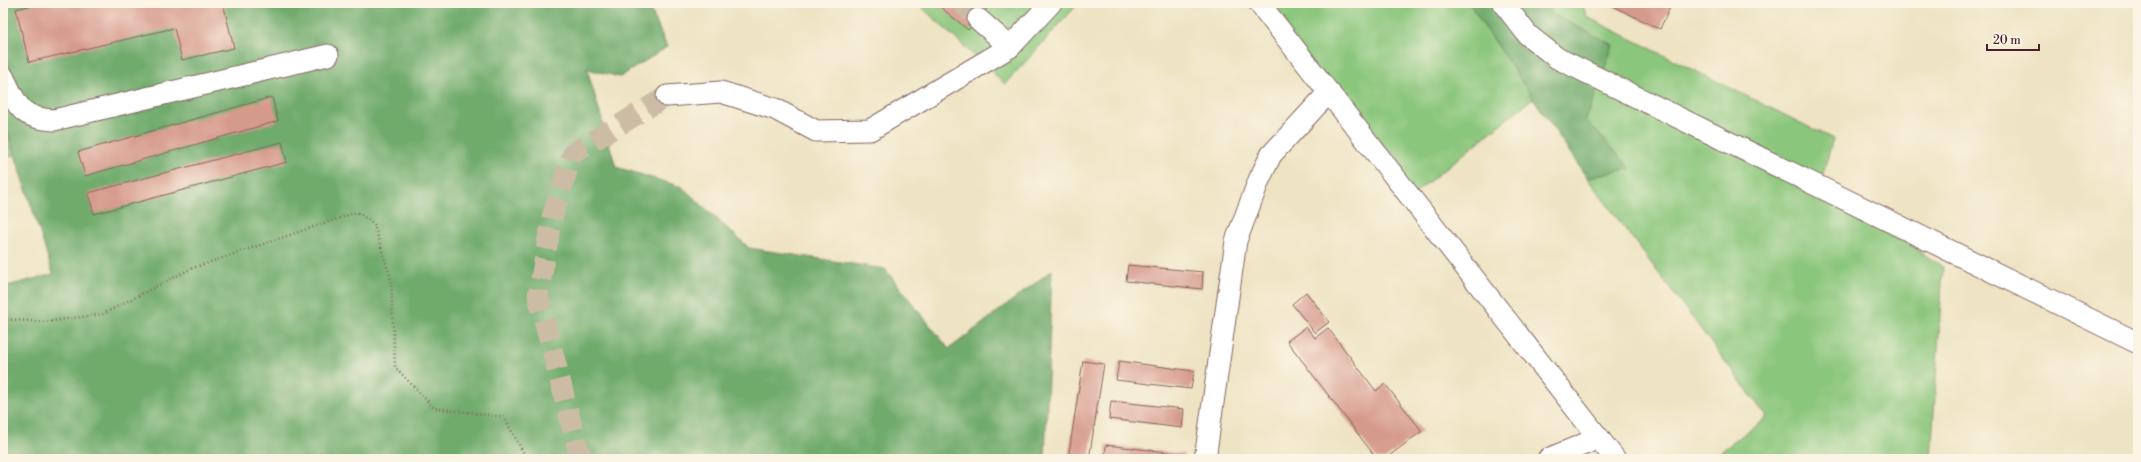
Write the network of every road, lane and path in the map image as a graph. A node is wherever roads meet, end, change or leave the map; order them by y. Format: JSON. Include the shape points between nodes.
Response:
{"nodes":[{"id":1,"x":1051,"y":3,"type":"edge"},
{"id":2,"x":1259,"y":3,"type":"edge"},
{"id":3,"x":1503,"y":3,"type":"edge"},
{"id":4,"x":978,"y":19,"type":"tunnel mouth"},
{"id":5,"x":1010,"y":47,"type":"junction"},
{"id":6,"x":328,"y":55,"type":"dead end"},
{"id":7,"x":3,"y":76,"type":"edge"},
{"id":8,"x":1329,"y":92,"type":"junction"},
{"id":9,"x":667,"y":96,"type":"tunnel mouth"},
{"id":10,"x":3,"y":319,"type":"edge"},
{"id":11,"x":2138,"y":344,"type":"edge"},
{"id":12,"x":1599,"y":438,"type":"junction"},
{"id":13,"x":527,"y":459,"type":"edge"},
{"id":14,"x":1206,"y":459,"type":"edge"},
{"id":15,"x":1548,"y":459,"type":"edge"},
{"id":16,"x":1615,"y":459,"type":"edge"}],
"edges":[{"from":1,"to":5,"type":"street"},
{"from":2,"to":8,"type":"street"},
{"from":3,"to":11,"type":"street","via":[[1528,35],[1557,58]]},
{"from":4,"to":5,"type":"street"},
{"from":5,"to":9,"type":"street","via":[[870,130],[816,131],[775,109],[721,92]]},
{"from":6,"to":7,"type":"street","via":[[54,120],[36,119],[18,106]]},
{"from":8,"to":12,"type":"street"},
{"from":8,"to":14,"type":"street","via":[[1271,155],[1236,241]]},
{"from":10,"to":13,"type":"path","via":[[45,322],[103,314],[190,269],[356,212],[374,224],[392,280],[395,367],[434,408],[504,417]]},
{"from":12,"to":15,"type":"street"},
{"from":12,"to":16,"type":"street"}]}
